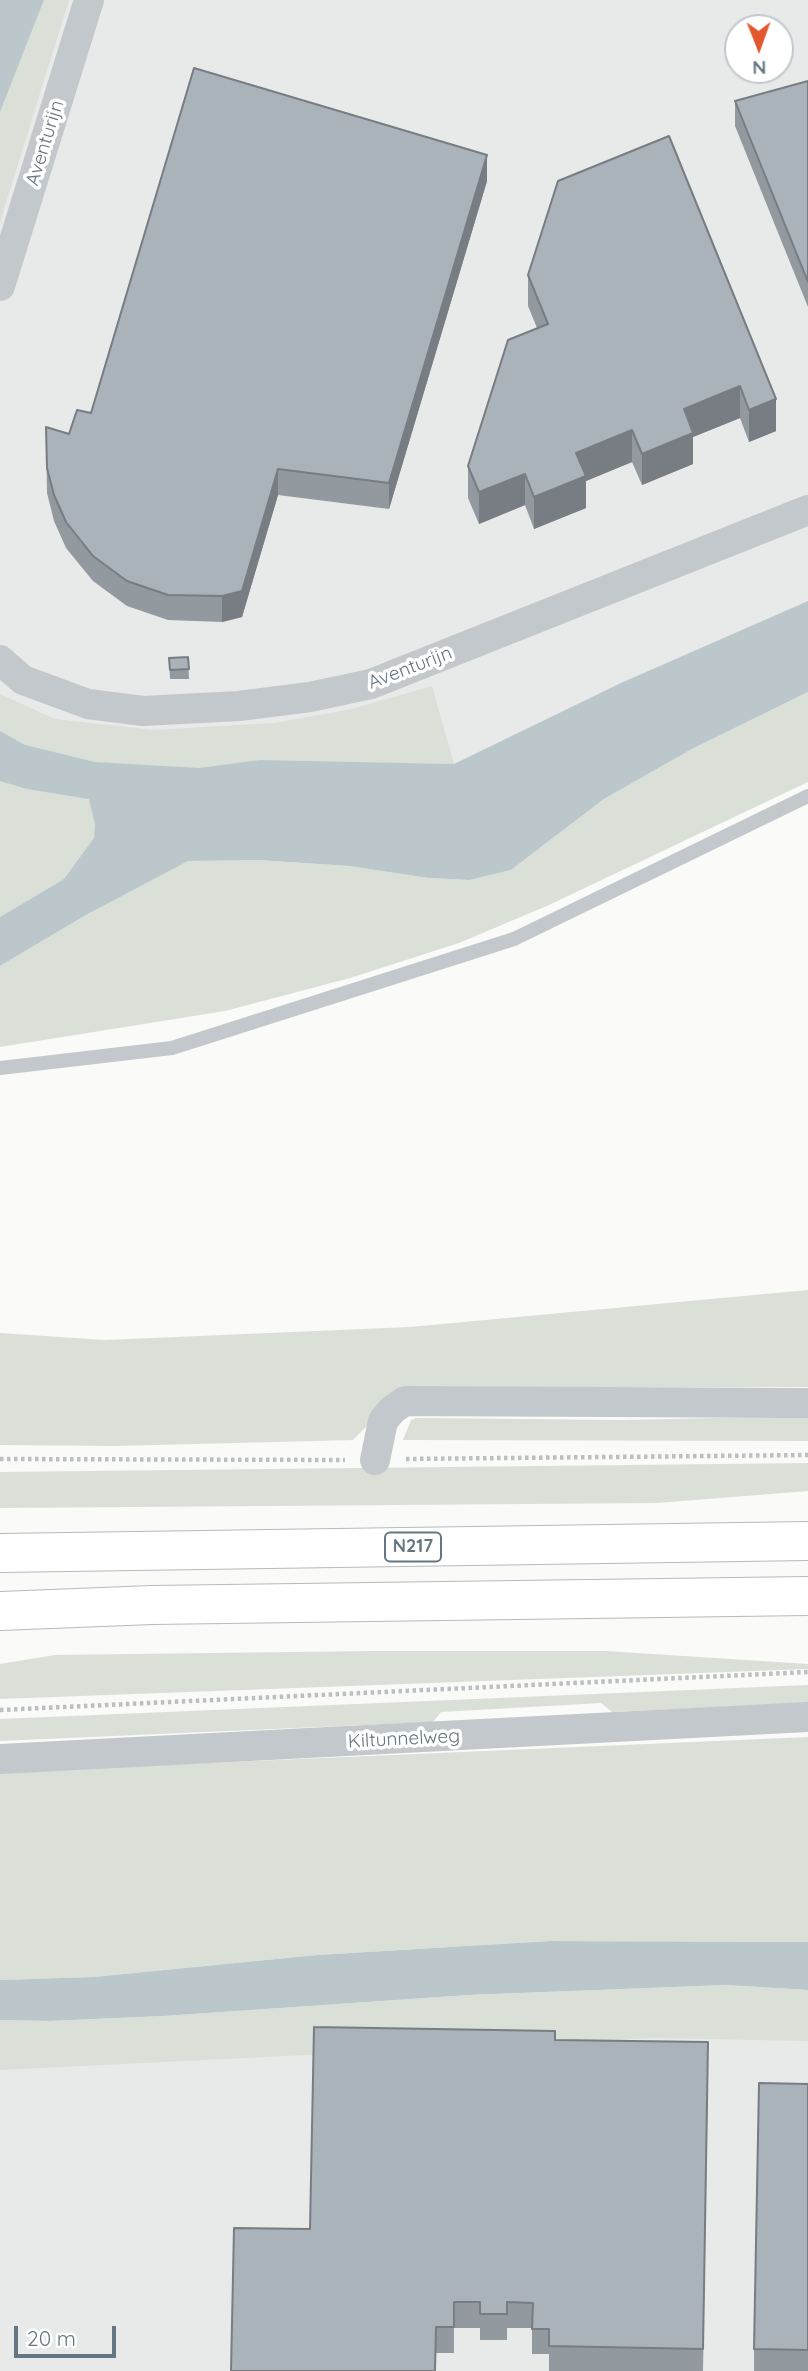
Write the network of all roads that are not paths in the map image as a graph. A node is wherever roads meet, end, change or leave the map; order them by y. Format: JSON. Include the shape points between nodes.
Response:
{"nodes":[{"id":1,"x":89,"y":0,"type":"edge"},
{"id":2,"x":0,"y":286,"type":"edge"},
{"id":3,"x":808,"y":510,"type":"edge"},
{"id":4,"x":0,"y":660,"type":"edge"},
{"id":5,"x":808,"y":796,"type":"edge"},
{"id":6,"x":0,"y":1068,"type":"edge"},
{"id":7,"x":808,"y":1404,"type":"edge"},
{"id":8,"x":374,"y":1460,"type":"road end"},
{"id":9,"x":808,"y":1541,"type":"edge"},
{"id":10,"x":6,"y":1551,"type":"edge"},
{"id":11,"x":808,"y":1595,"type":"edge"},
{"id":12,"x":0,"y":1611,"type":"edge"},
{"id":13,"x":808,"y":1717,"type":"edge"},
{"id":14,"x":0,"y":1759,"type":"edge"}],
"edges":[{"from":1,"to":2,"type":"street","name":"Aventurijn"},
{"from":3,"to":4,"type":"street","name":"Aventurijn","via":[[371,684],[310,697],[143,711],[75,699],[23,680]]},
{"from":5,"to":6,"type":"lane","via":[[514,939],[172,1048]]},
{"from":7,"to":8,"type":"street","via":[[405,1401],[383,1422]]},
{"from":9,"to":10,"type":"main road","number":"N217"},
{"from":11,"to":12,"type":"main road"},
{"from":13,"to":14,"type":"street","name":"Kiltunnelweg"}]}
